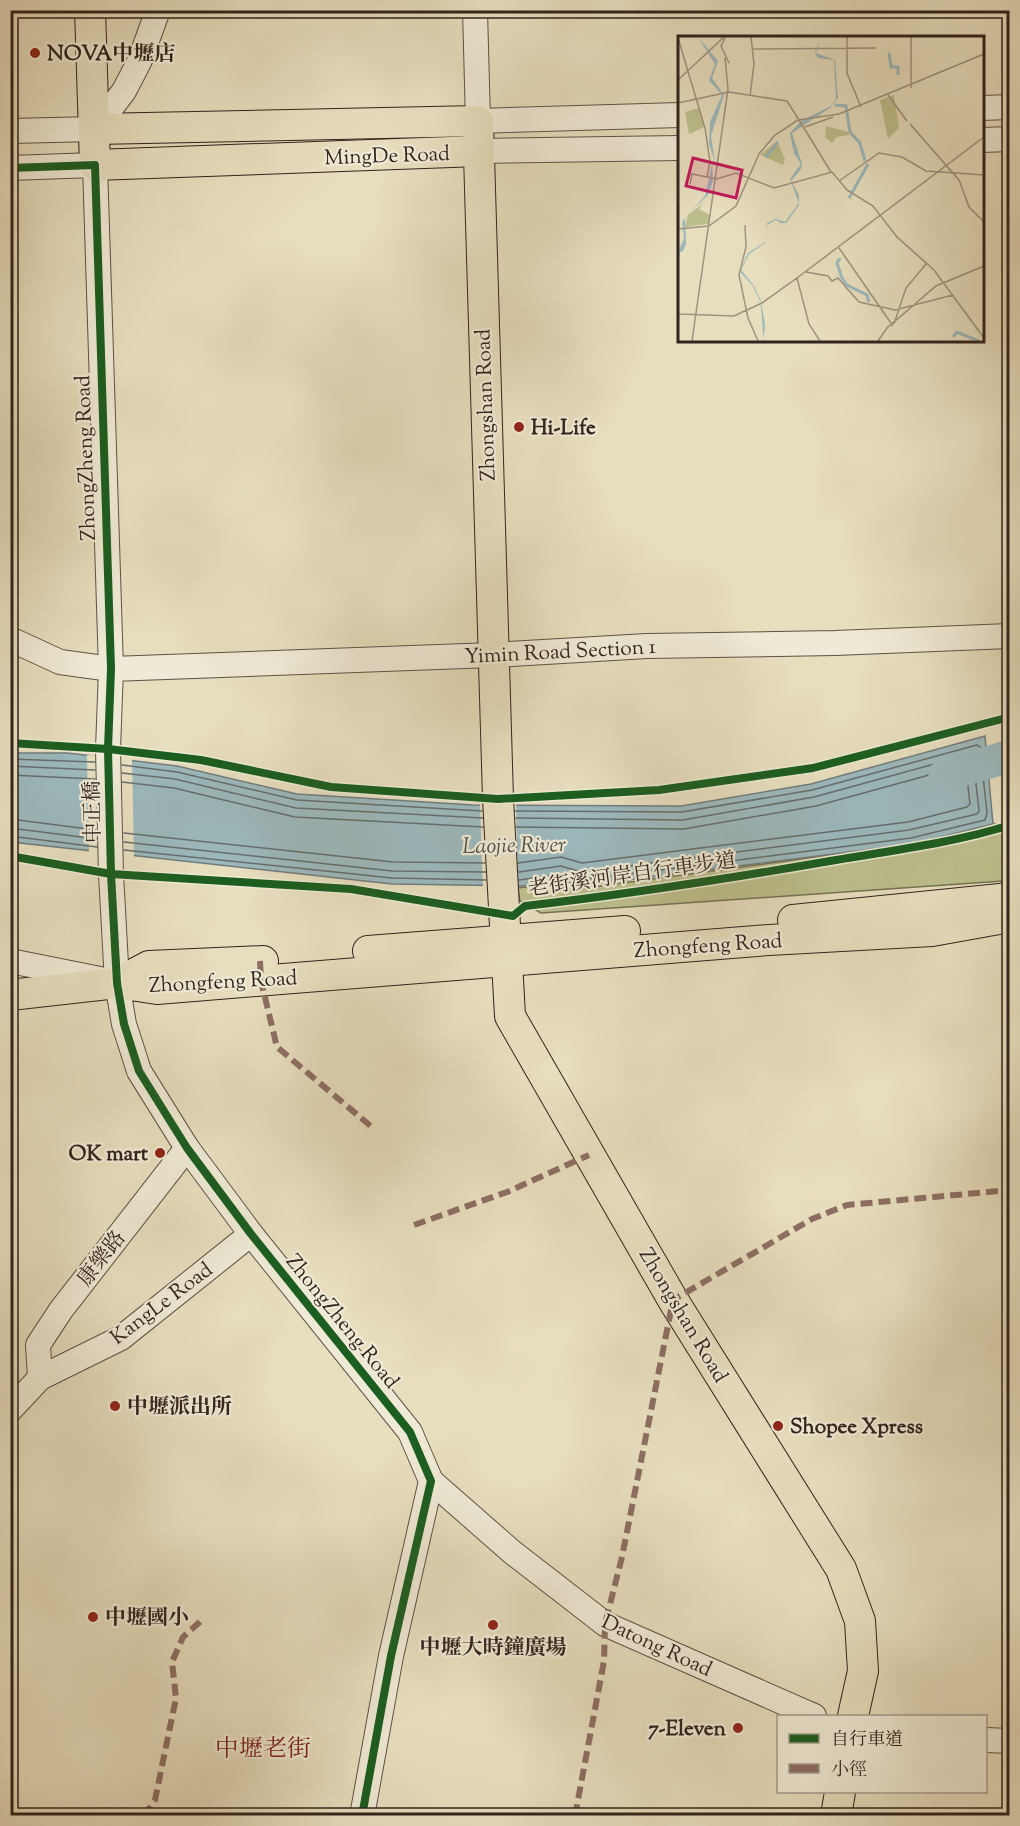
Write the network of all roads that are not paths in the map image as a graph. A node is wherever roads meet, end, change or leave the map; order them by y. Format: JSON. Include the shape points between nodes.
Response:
{"nodes":[{"id":1,"x":90,"y":10,"type":"edge"},
{"id":2,"x":158,"y":10,"type":"edge"},
{"id":3,"x":475,"y":10,"type":"edge"},
{"id":4,"x":1010,"y":107,"type":"edge"},
{"id":5,"x":984,"y":108,"type":"edge"},
{"id":6,"x":678,"y":115,"type":"edge"},
{"id":7,"x":478,"y":121,"type":"junction"},
{"id":8,"x":95,"y":129,"type":"junction"},
{"id":9,"x":10,"y":131,"type":"edge"},
{"id":10,"x":1010,"y":139,"type":"edge"},
{"id":11,"x":984,"y":140,"type":"edge"},
{"id":12,"x":678,"y":148,"type":"edge"},
{"id":13,"x":478,"y":151,"type":"junction"},
{"id":14,"x":95,"y":165,"type":"junction"},
{"id":15,"x":10,"y":168,"type":"edge"},
{"id":16,"x":1010,"y":636,"type":"edge"},
{"id":17,"x":10,"y":639,"type":"edge"},
{"id":18,"x":493,"y":655,"type":"junction"},
{"id":19,"x":111,"y":669,"type":"junction"},
{"id":20,"x":108,"y":749,"type":"joint"},
{"id":21,"x":111,"y":874,"type":"joint"},
{"id":22,"x":1010,"y":898,"type":"edge"},
{"id":23,"x":1010,"y":917,"type":"edge"},
{"id":24,"x":505,"y":937,"type":"junction"},
{"id":25,"x":10,"y":961,"type":"edge"},
{"id":26,"x":117,"y":983,"type":"junction"},
{"id":27,"x":10,"y":995,"type":"edge"},
{"id":28,"x":187,"y":1148,"type":"junction"},
{"id":29,"x":251,"y":1234,"type":"junction"},
{"id":30,"x":40,"y":1378,"type":"junction"},
{"id":31,"x":10,"y":1410,"type":"edge"},
{"id":32,"x":432,"y":1481,"type":"junction"},
{"id":33,"x":812,"y":1715,"type":"edge"},
{"id":34,"x":854,"y":1715,"type":"edge"},
{"id":35,"x":987,"y":1740,"type":"edge"},
{"id":36,"x":1010,"y":1742,"type":"edge"},
{"id":37,"x":840,"y":1793,"type":"edge"},
{"id":38,"x":362,"y":1815,"type":"edge"},
{"id":39,"x":836,"y":1815,"type":"edge"}],
"edges":[{"from":1,"to":8,"type":"main road"},
{"from":2,"to":8,"type":"street","via":[[124,91]]},
{"from":3,"to":7,"type":"street","name":"Zhongshan Road"},
{"from":4,"to":5,"type":"street"},
{"from":6,"to":7,"type":"street","name":"MingDe Road"},
{"from":7,"to":8,"type":"main road","name":"MingDe Road"},
{"from":7,"to":13,"type":"main road","name":"Zhongshan Road"},
{"from":8,"to":9,"type":"street"},
{"from":8,"to":14,"type":"main road"},
{"from":10,"to":11,"type":"street"},
{"from":12,"to":13,"type":"street","name":"MingDe Road"},
{"from":13,"to":14,"type":"main road","name":"MingDe Road"},
{"from":13,"to":18,"type":"main road","name":"Zhongshan Road"},
{"from":14,"to":15,"type":"street"},
{"from":14,"to":19,"type":"street","name":"ZhongZheng Road"},
{"from":16,"to":18,"type":"street","name":"Yimin Road Section 1","via":[[672,645]]},
{"from":17,"to":19,"type":"street","name":"Yimin Road Section 1","via":[[60,662]]},
{"from":18,"to":19,"type":"street","name":"Yimin Road Section 1"},
{"from":18,"to":24,"type":"main road","name":"Zhongshan Road"},
{"from":19,"to":20,"type":"street","name":"ZhongZheng Road"},
{"from":20,"to":21,"type":"street","name":"中正橋"},
{"from":21,"to":26,"type":"street","name":"ZhongZheng Road"},
{"from":22,"to":24,"type":"main road","name":"Zhongfeng Road","via":[[766,922]]},
{"from":23,"to":24,"type":"main road","name":"Zhongfeng Road","via":[[932,931]]},
{"from":24,"to":26,"type":"main road","name":"Zhongfeng Road","via":[[157,989]]},
{"from":24,"to":34,"type":"main road","name":"Zhongshan Road","via":[[510,1017],[673,1299],[841,1569],[860,1621],[862,1671]]},
{"from":25,"to":26,"type":"street"},
{"from":26,"to":27,"type":"main road","name":"Zhongfeng Road"},
{"from":26,"to":28,"type":"street","name":"ZhongZheng Road","via":[[124,1024],[139,1071]]},
{"from":28,"to":29,"type":"street","name":"ZhongZheng Road"},
{"from":28,"to":30,"type":"street","name":"康樂路","via":[[38,1345]]},
{"from":29,"to":30,"type":"street","name":"KangLe Road","via":[[121,1338]]},
{"from":29,"to":32,"type":"street","name":"ZhongZheng Road","via":[[410,1432]]},
{"from":30,"to":31,"type":"street","name":"KangLe Road"},
{"from":32,"to":33,"type":"street","name":"Datong Road","via":[[512,1552],[605,1624]]},
{"from":32,"to":38,"type":"street","via":[[392,1656]]},
{"from":35,"to":36,"type":"street"},
{"from":37,"to":39,"type":"main road"}]}
